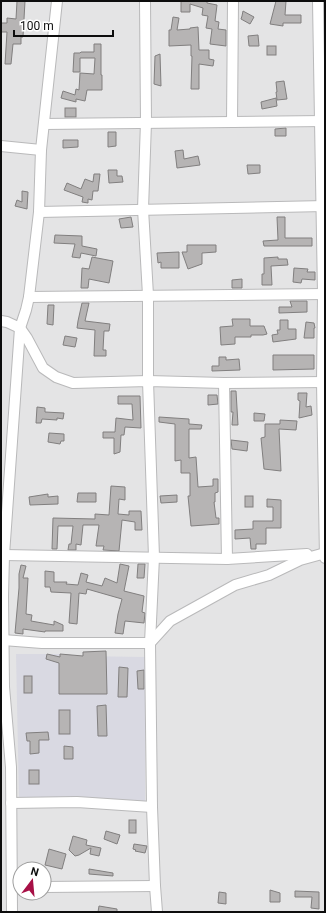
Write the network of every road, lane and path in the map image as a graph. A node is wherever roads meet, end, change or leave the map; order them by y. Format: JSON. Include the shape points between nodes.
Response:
{"nodes":[{"id":1,"x":57,"y":1,"type":"edge"},
{"id":2,"x":145,"y":1,"type":"edge"},
{"id":3,"x":233,"y":1,"type":"edge"},
{"id":4,"x":318,"y":1,"type":"edge"},
{"id":5,"x":322,"y":39,"type":"edge"},
{"id":6,"x":323,"y":121,"type":"edge"},
{"id":7,"x":146,"y":122,"type":"junction"},
{"id":8,"x":232,"y":122,"type":"junction"},
{"id":9,"x":44,"y":124,"type":"junction"},
{"id":10,"x":1,"y":146,"type":"edge"},
{"id":11,"x":41,"y":150,"type":"junction"},
{"id":12,"x":323,"y":206,"type":"edge"},
{"id":13,"x":143,"y":209,"type":"junction"},
{"id":14,"x":39,"y":212,"type":"junction"},
{"id":15,"x":324,"y":294,"type":"edge"},
{"id":16,"x":29,"y":296,"type":"junction"},
{"id":17,"x":148,"y":296,"type":"junction"},
{"id":18,"x":1,"y":321,"type":"edge"},
{"id":19,"x":20,"y":328,"type":"junction"},
{"id":20,"x":148,"y":380,"type":"junction"},
{"id":21,"x":324,"y":382,"type":"edge"},
{"id":22,"x":224,"y":383,"type":"junction"},
{"id":23,"x":324,"y":465,"type":"edge"},
{"id":24,"x":4,"y":521,"type":"edge"},
{"id":25,"x":325,"y":553,"type":"edge"},
{"id":26,"x":4,"y":555,"type":"junction"},
{"id":27,"x":154,"y":557,"type":"junction"},
{"id":28,"x":325,"y":558,"type":"edge"},
{"id":29,"x":227,"y":559,"type":"junction"},
{"id":30,"x":2,"y":596,"type":"edge"},
{"id":31,"x":3,"y":640,"type":"junction"},
{"id":32,"x":150,"y":643,"type":"junction"},
{"id":33,"x":3,"y":687,"type":"edge"},
{"id":34,"x":6,"y":768,"type":"edge"},
{"id":35,"x":11,"y":803,"type":"junction"},
{"id":36,"x":152,"y":807,"type":"junction"},
{"id":37,"x":14,"y":861,"type":"edge"},
{"id":38,"x":155,"y":886,"type":"junction"},
{"id":39,"x":52,"y":888,"type":"edge"},
{"id":40,"x":14,"y":901,"type":"edge"},
{"id":41,"x":12,"y":912,"type":"edge"},
{"id":42,"x":157,"y":912,"type":"edge"}],
"edges":[{"from":1,"to":9,"type":"street"},
{"from":2,"to":7,"type":"street"},
{"from":3,"to":8,"type":"street"},
{"from":4,"to":5,"type":"street"},
{"from":5,"to":6,"type":"street"},
{"from":6,"to":8,"type":"street"},
{"from":6,"to":12,"type":"street"},
{"from":7,"to":8,"type":"street"},
{"from":7,"to":9,"type":"street"},
{"from":7,"to":13,"type":"street"},
{"from":9,"to":11,"type":"street"},
{"from":10,"to":11,"type":"street"},
{"from":11,"to":14,"type":"street"},
{"from":12,"to":13,"type":"street"},
{"from":12,"to":15,"type":"street"},
{"from":13,"to":14,"type":"street"},
{"from":13,"to":17,"type":"street"},
{"from":14,"to":16,"type":"street"},
{"from":15,"to":17,"type":"street"},
{"from":15,"to":21,"type":"street"},
{"from":16,"to":17,"type":"street"},
{"from":16,"to":19,"type":"street"},
{"from":17,"to":20,"type":"street"},
{"from":18,"to":19,"type":"street"},
{"from":19,"to":20,"type":"street","via":[[43,368],[56,377],[73,383]]},
{"from":19,"to":24,"type":"street"},
{"from":20,"to":22,"type":"street"},
{"from":20,"to":27,"type":"street"},
{"from":21,"to":22,"type":"street"},
{"from":21,"to":23,"type":"street"},
{"from":22,"to":29,"type":"street"},
{"from":23,"to":25,"type":"street"},
{"from":24,"to":26,"type":"street"},
{"from":25,"to":28,"type":"street"},
{"from":25,"to":29,"type":"street"},
{"from":25,"to":32,"type":"street","via":[[300,560],[235,586],[170,621]]},
{"from":26,"to":27,"type":"street"},
{"from":26,"to":30,"type":"street"},
{"from":27,"to":29,"type":"street"},
{"from":27,"to":32,"type":"street"},
{"from":30,"to":31,"type":"street"},
{"from":31,"to":32,"type":"street","via":[[42,643]]},
{"from":31,"to":33,"type":"street"},
{"from":32,"to":36,"type":"street"},
{"from":33,"to":34,"type":"street"},
{"from":34,"to":35,"type":"street"},
{"from":35,"to":36,"type":"street","via":[[77,802]]},
{"from":35,"to":37,"type":"street"},
{"from":36,"to":38,"type":"street"},
{"from":38,"to":39,"type":"street"},
{"from":38,"to":42,"type":"street"},
{"from":40,"to":41,"type":"street"}]}
